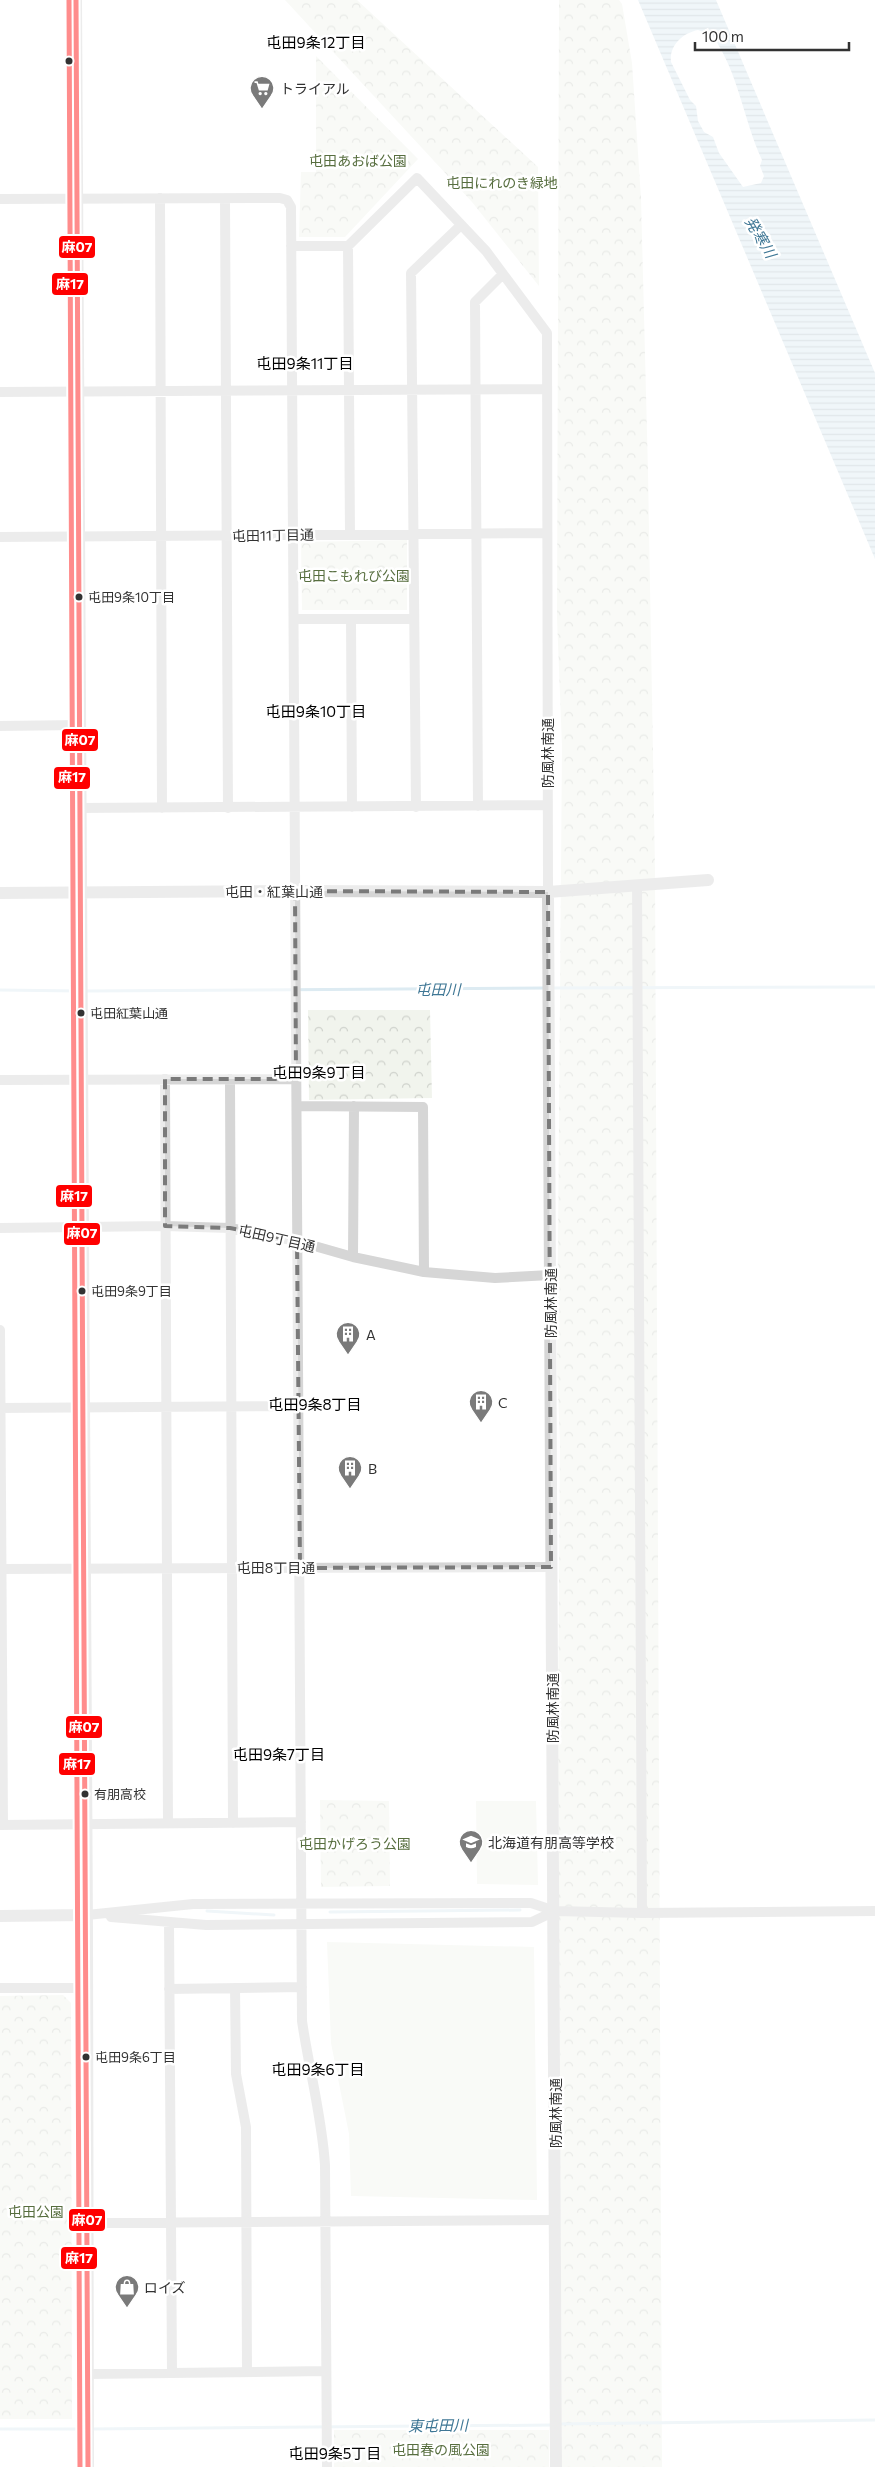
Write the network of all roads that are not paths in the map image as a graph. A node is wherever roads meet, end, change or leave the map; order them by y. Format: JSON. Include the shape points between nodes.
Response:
{"nodes":[{"id":1,"x":76,"y":0,"type":"edge"},
{"id":2,"x":160,"y":198,"type":"junction"},
{"id":3,"x":0,"y":199,"type":"edge"},
{"id":4,"x":78,"y":199,"type":"junction"},
{"id":5,"x":225,"y":199,"type":"junction"},
{"id":6,"x":461,"y":224,"type":"junction"},
{"id":7,"x":291,"y":246,"type":"junction"},
{"id":8,"x":348,"y":246,"type":"junction"},
{"id":9,"x":503,"y":274,"type":"junction"},
{"id":10,"x":547,"y":389,"type":"junction"},
{"id":11,"x":293,"y":390,"type":"junction"},
{"id":12,"x":349,"y":390,"type":"junction"},
{"id":13,"x":413,"y":390,"type":"junction"},
{"id":14,"x":476,"y":390,"type":"junction"},
{"id":15,"x":79,"y":391,"type":"junction"},
{"id":16,"x":161,"y":391,"type":"junction"},
{"id":17,"x":225,"y":391,"type":"junction"},
{"id":18,"x":0,"y":392,"type":"edge"},
{"id":19,"x":476,"y":533,"type":"junction"},
{"id":20,"x":546,"y":533,"type":"junction"},
{"id":21,"x":294,"y":534,"type":"junction"},
{"id":22,"x":350,"y":534,"type":"junction"},
{"id":23,"x":413,"y":534,"type":"junction"},
{"id":24,"x":227,"y":535,"type":"junction"},
{"id":25,"x":162,"y":536,"type":"junction"},
{"id":26,"x":0,"y":537,"type":"edge"},
{"id":27,"x":78,"y":537,"type":"junction"},
{"id":28,"x":414,"y":618,"type":"junction"},
{"id":29,"x":294,"y":619,"type":"junction"},
{"id":30,"x":351,"y":619,"type":"junction"},
{"id":31,"x":79,"y":725,"type":"junction"},
{"id":32,"x":0,"y":726,"type":"edge"},
{"id":33,"x":547,"y":805,"type":"junction"},
{"id":34,"x":478,"y":806,"type":"junction"},
{"id":35,"x":352,"y":807,"type":"junction"},
{"id":36,"x":416,"y":807,"type":"junction"},
{"id":37,"x":80,"y":808,"type":"junction"},
{"id":38,"x":162,"y":808,"type":"junction"},
{"id":39,"x":228,"y":808,"type":"junction"},
{"id":40,"x":295,"y":808,"type":"junction"},
{"id":41,"x":708,"y":880,"type":"dead end"},
{"id":42,"x":638,"y":885,"type":"junction"},
{"id":43,"x":295,"y":891,"type":"junction"},
{"id":44,"x":548,"y":892,"type":"junction"},
{"id":45,"x":0,"y":893,"type":"edge"},
{"id":46,"x":80,"y":893,"type":"junction"},
{"id":47,"x":296,"y":1078,"type":"junction"},
{"id":48,"x":165,"y":1079,"type":"junction"},
{"id":49,"x":230,"y":1079,"type":"junction"},
{"id":50,"x":0,"y":1080,"type":"edge"},
{"id":51,"x":82,"y":1080,"type":"junction"},
{"id":52,"x":296,"y":1106,"type":"junction"},
{"id":53,"x":354,"y":1106,"type":"junction"},
{"id":54,"x":165,"y":1226,"type":"junction"},
{"id":55,"x":84,"y":1227,"type":"junction"},
{"id":56,"x":0,"y":1228,"type":"edge"},
{"id":57,"x":230,"y":1228,"type":"junction"},
{"id":58,"x":297,"y":1241,"type":"junction"},
{"id":59,"x":353,"y":1257,"type":"junction"},
{"id":60,"x":424,"y":1272,"type":"junction"},
{"id":61,"x":550,"y":1276,"type":"junction"},
{"id":62,"x":0,"y":1330,"type":"edge"},
{"id":63,"x":230,"y":1406,"type":"junction"},
{"id":64,"x":299,"y":1406,"type":"junction"},
{"id":65,"x":85,"y":1407,"type":"junction"},
{"id":66,"x":166,"y":1407,"type":"junction"},
{"id":67,"x":0,"y":1408,"type":"edge"},
{"id":68,"x":232,"y":1567,"type":"junction"},
{"id":69,"x":551,"y":1567,"type":"junction"},
{"id":70,"x":86,"y":1568,"type":"junction"},
{"id":71,"x":166,"y":1568,"type":"junction"},
{"id":72,"x":300,"y":1568,"type":"junction"},
{"id":73,"x":1,"y":1569,"type":"edge"},
{"id":74,"x":301,"y":1822,"type":"junction"},
{"id":75,"x":168,"y":1823,"type":"junction"},
{"id":76,"x":233,"y":1823,"type":"junction"},
{"id":77,"x":87,"y":1824,"type":"junction"},
{"id":78,"x":1,"y":1825,"type":"edge"},
{"id":79,"x":302,"y":1904,"type":"junction"},
{"id":80,"x":555,"y":1911,"type":"junction"},
{"id":81,"x":875,"y":1911,"type":"edge"},
{"id":82,"x":642,"y":1913,"type":"junction"},
{"id":83,"x":87,"y":1915,"type":"junction"},
{"id":84,"x":0,"y":1916,"type":"edge"},
{"id":85,"x":169,"y":1923,"type":"junction"},
{"id":86,"x":302,"y":1925,"type":"junction"},
{"id":87,"x":302,"y":1987,"type":"junction"},
{"id":88,"x":0,"y":1988,"type":"edge"},
{"id":89,"x":88,"y":1988,"type":"junction"},
{"id":90,"x":234,"y":1988,"type":"junction"},
{"id":91,"x":169,"y":1989,"type":"junction"},
{"id":92,"x":555,"y":2220,"type":"junction"},
{"id":93,"x":88,"y":2223,"type":"junction"},
{"id":94,"x":170,"y":2223,"type":"junction"},
{"id":95,"x":246,"y":2223,"type":"junction"},
{"id":96,"x":325,"y":2223,"type":"junction"},
{"id":97,"x":326,"y":2371,"type":"junction"},
{"id":98,"x":247,"y":2372,"type":"junction"},
{"id":99,"x":172,"y":2373,"type":"junction"},
{"id":100,"x":88,"y":2374,"type":"junction"},
{"id":101,"x":88,"y":2467,"type":"edge"},
{"id":102,"x":326,"y":2467,"type":"edge"},
{"id":103,"x":556,"y":2467,"type":"edge"}],
"edges":[{"from":1,"to":4,"type":"street"},
{"from":2,"to":4,"type":"street"},
{"from":2,"to":5,"type":"street"},
{"from":2,"to":16,"type":"street"},
{"from":3,"to":4,"type":"street"},
{"from":4,"to":15,"type":"street"},
{"from":5,"to":7,"type":"street","via":[[287,200],[291,207]]},
{"from":5,"to":17,"type":"street"},
{"from":6,"to":8,"type":"street","name":"防風林南通","via":[[417,178]]},
{"from":6,"to":9,"type":"street","name":"防風林南通"},
{"from":6,"to":13,"type":"street","via":[[411,273]]},
{"from":7,"to":8,"type":"street"},
{"from":7,"to":11,"type":"street"},
{"from":8,"to":12,"type":"street"},
{"from":9,"to":10,"type":"street","name":"防風林南通","via":[[547,333]]},
{"from":9,"to":14,"type":"street","via":[[475,302]]},
{"from":10,"to":14,"type":"street"},
{"from":10,"to":20,"type":"street","name":"防風林南通"},
{"from":11,"to":12,"type":"street"},
{"from":11,"to":17,"type":"street"},
{"from":11,"to":21,"type":"street"},
{"from":12,"to":13,"type":"street"},
{"from":12,"to":22,"type":"street"},
{"from":13,"to":14,"type":"street"},
{"from":13,"to":23,"type":"street"},
{"from":14,"to":19,"type":"street"},
{"from":15,"to":16,"type":"street"},
{"from":15,"to":18,"type":"street"},
{"from":15,"to":27,"type":"street"},
{"from":16,"to":17,"type":"street"},
{"from":16,"to":25,"type":"street"},
{"from":17,"to":24,"type":"street"},
{"from":19,"to":20,"type":"street","name":"屯田11丁目通"},
{"from":19,"to":23,"type":"street","name":"屯田11丁目通"},
{"from":19,"to":34,"type":"street"},
{"from":20,"to":33,"type":"street","name":"防風林南通"},
{"from":21,"to":22,"type":"street","name":"屯田11丁目通"},
{"from":21,"to":24,"type":"street","name":"屯田11丁目通"},
{"from":21,"to":29,"type":"street"},
{"from":22,"to":23,"type":"street","name":"屯田11丁目通"},
{"from":23,"to":28,"type":"street"},
{"from":24,"to":25,"type":"street","name":"屯田11丁目通"},
{"from":24,"to":39,"type":"street"},
{"from":25,"to":27,"type":"street","name":"屯田11丁目通"},
{"from":25,"to":38,"type":"street"},
{"from":26,"to":27,"type":"street","name":"屯田11丁目通"},
{"from":27,"to":31,"type":"street"},
{"from":28,"to":30,"type":"street"},
{"from":28,"to":36,"type":"street"},
{"from":29,"to":30,"type":"street"},
{"from":29,"to":40,"type":"street"},
{"from":30,"to":35,"type":"street"},
{"from":31,"to":32,"type":"street"},
{"from":31,"to":37,"type":"street"},
{"from":33,"to":34,"type":"street"},
{"from":33,"to":44,"type":"street","name":"防風林南通"},
{"from":34,"to":36,"type":"street"},
{"from":35,"to":36,"type":"street"},
{"from":35,"to":40,"type":"street"},
{"from":37,"to":38,"type":"street"},
{"from":37,"to":46,"type":"street"},
{"from":38,"to":39,"type":"street"},
{"from":39,"to":40,"type":"street"},
{"from":40,"to":43,"type":"street"},
{"from":41,"to":42,"type":"street","name":"屯田・紅葉山通"},
{"from":42,"to":44,"type":"street","name":"屯田・紅葉山通"},
{"from":42,"to":82,"type":"street"},
{"from":43,"to":44,"type":"street","name":"屯田・紅葉山通"},
{"from":43,"to":46,"type":"street","name":"屯田・紅葉山通"},
{"from":43,"to":47,"type":"street"},
{"from":44,"to":61,"type":"street","name":"防風林南通"},
{"from":45,"to":46,"type":"street","name":"屯田・紅葉山通"},
{"from":46,"to":51,"type":"street"},
{"from":47,"to":49,"type":"street"},
{"from":47,"to":52,"type":"street"},
{"from":48,"to":49,"type":"street"},
{"from":48,"to":51,"type":"street"},
{"from":48,"to":54,"type":"street"},
{"from":49,"to":57,"type":"street"},
{"from":50,"to":51,"type":"street"},
{"from":51,"to":55,"type":"street"},
{"from":52,"to":53,"type":"street"},
{"from":52,"to":58,"type":"street"},
{"from":53,"to":59,"type":"street"},
{"from":53,"to":60,"type":"street","via":[[423,1107]]},
{"from":54,"to":55,"type":"street","name":"屯田9丁目通"},
{"from":54,"to":57,"type":"street","name":"屯田9丁目通"},
{"from":54,"to":66,"type":"street"},
{"from":55,"to":56,"type":"street","name":"屯田9丁目通"},
{"from":55,"to":65,"type":"street"},
{"from":57,"to":58,"type":"street","name":"屯田9丁目通"},
{"from":57,"to":63,"type":"street"},
{"from":58,"to":59,"type":"street","name":"屯田9丁目通"},
{"from":58,"to":64,"type":"street"},
{"from":59,"to":60,"type":"street","name":"屯田9丁目通"},
{"from":60,"to":61,"type":"street","name":"屯田9丁目通","via":[[495,1278]]},
{"from":61,"to":69,"type":"street","name":"防風林南通"},
{"from":62,"to":67,"type":"street"},
{"from":63,"to":64,"type":"street"},
{"from":63,"to":66,"type":"street"},
{"from":63,"to":68,"type":"street"},
{"from":64,"to":72,"type":"street"},
{"from":65,"to":66,"type":"street"},
{"from":65,"to":67,"type":"street"},
{"from":65,"to":70,"type":"street"},
{"from":66,"to":71,"type":"street"},
{"from":67,"to":73,"type":"street"},
{"from":68,"to":71,"type":"street","name":"屯田8丁目通"},
{"from":68,"to":72,"type":"street","name":"屯田8丁目通"},
{"from":68,"to":76,"type":"street"},
{"from":69,"to":72,"type":"street","name":"屯田8丁目通"},
{"from":69,"to":80,"type":"street","name":"防風林南通"},
{"from":70,"to":71,"type":"street","name":"屯田8丁目通"},
{"from":70,"to":73,"type":"street","name":"屯田8丁目通"},
{"from":70,"to":77,"type":"street"},
{"from":71,"to":75,"type":"street"},
{"from":72,"to":74,"type":"street"},
{"from":73,"to":78,"type":"street"},
{"from":74,"to":76,"type":"street"},
{"from":74,"to":79,"type":"street"},
{"from":75,"to":76,"type":"street"},
{"from":75,"to":77,"type":"street"},
{"from":77,"to":78,"type":"street"},
{"from":77,"to":83,"type":"street"},
{"from":79,"to":80,"type":"street","via":[[531,1903]]},
{"from":79,"to":83,"type":"street","via":[[193,1904]]},
{"from":79,"to":86,"type":"street"},
{"from":80,"to":82,"type":"street"},
{"from":80,"to":86,"type":"street","via":[[532,1922]]},
{"from":80,"to":92,"type":"street","name":"防風林南通"},
{"from":81,"to":82,"type":"street"},
{"from":83,"to":84,"type":"street"},
{"from":83,"to":85,"type":"street"},
{"from":83,"to":89,"type":"street"},
{"from":85,"to":86,"type":"street"},
{"from":85,"to":91,"type":"street"},
{"from":86,"to":87,"type":"street"},
{"from":87,"to":90,"type":"street"},
{"from":87,"to":96,"type":"street","via":[[302,2021],[323,2136]]},
{"from":88,"to":89,"type":"street"},
{"from":89,"to":93,"type":"street"},
{"from":90,"to":91,"type":"street"},
{"from":90,"to":95,"type":"street","via":[[236,2074],[246,2127]]},
{"from":91,"to":94,"type":"street"},
{"from":92,"to":96,"type":"street"},
{"from":92,"to":103,"type":"street","name":"防風林南通"},
{"from":93,"to":94,"type":"street"},
{"from":93,"to":100,"type":"street"},
{"from":94,"to":95,"type":"street"},
{"from":94,"to":99,"type":"street"},
{"from":95,"to":96,"type":"street"},
{"from":95,"to":98,"type":"street"},
{"from":96,"to":97,"type":"street"},
{"from":97,"to":98,"type":"street"},
{"from":97,"to":102,"type":"street"},
{"from":98,"to":99,"type":"street"},
{"from":99,"to":100,"type":"street"},
{"from":100,"to":101,"type":"street"}]}
